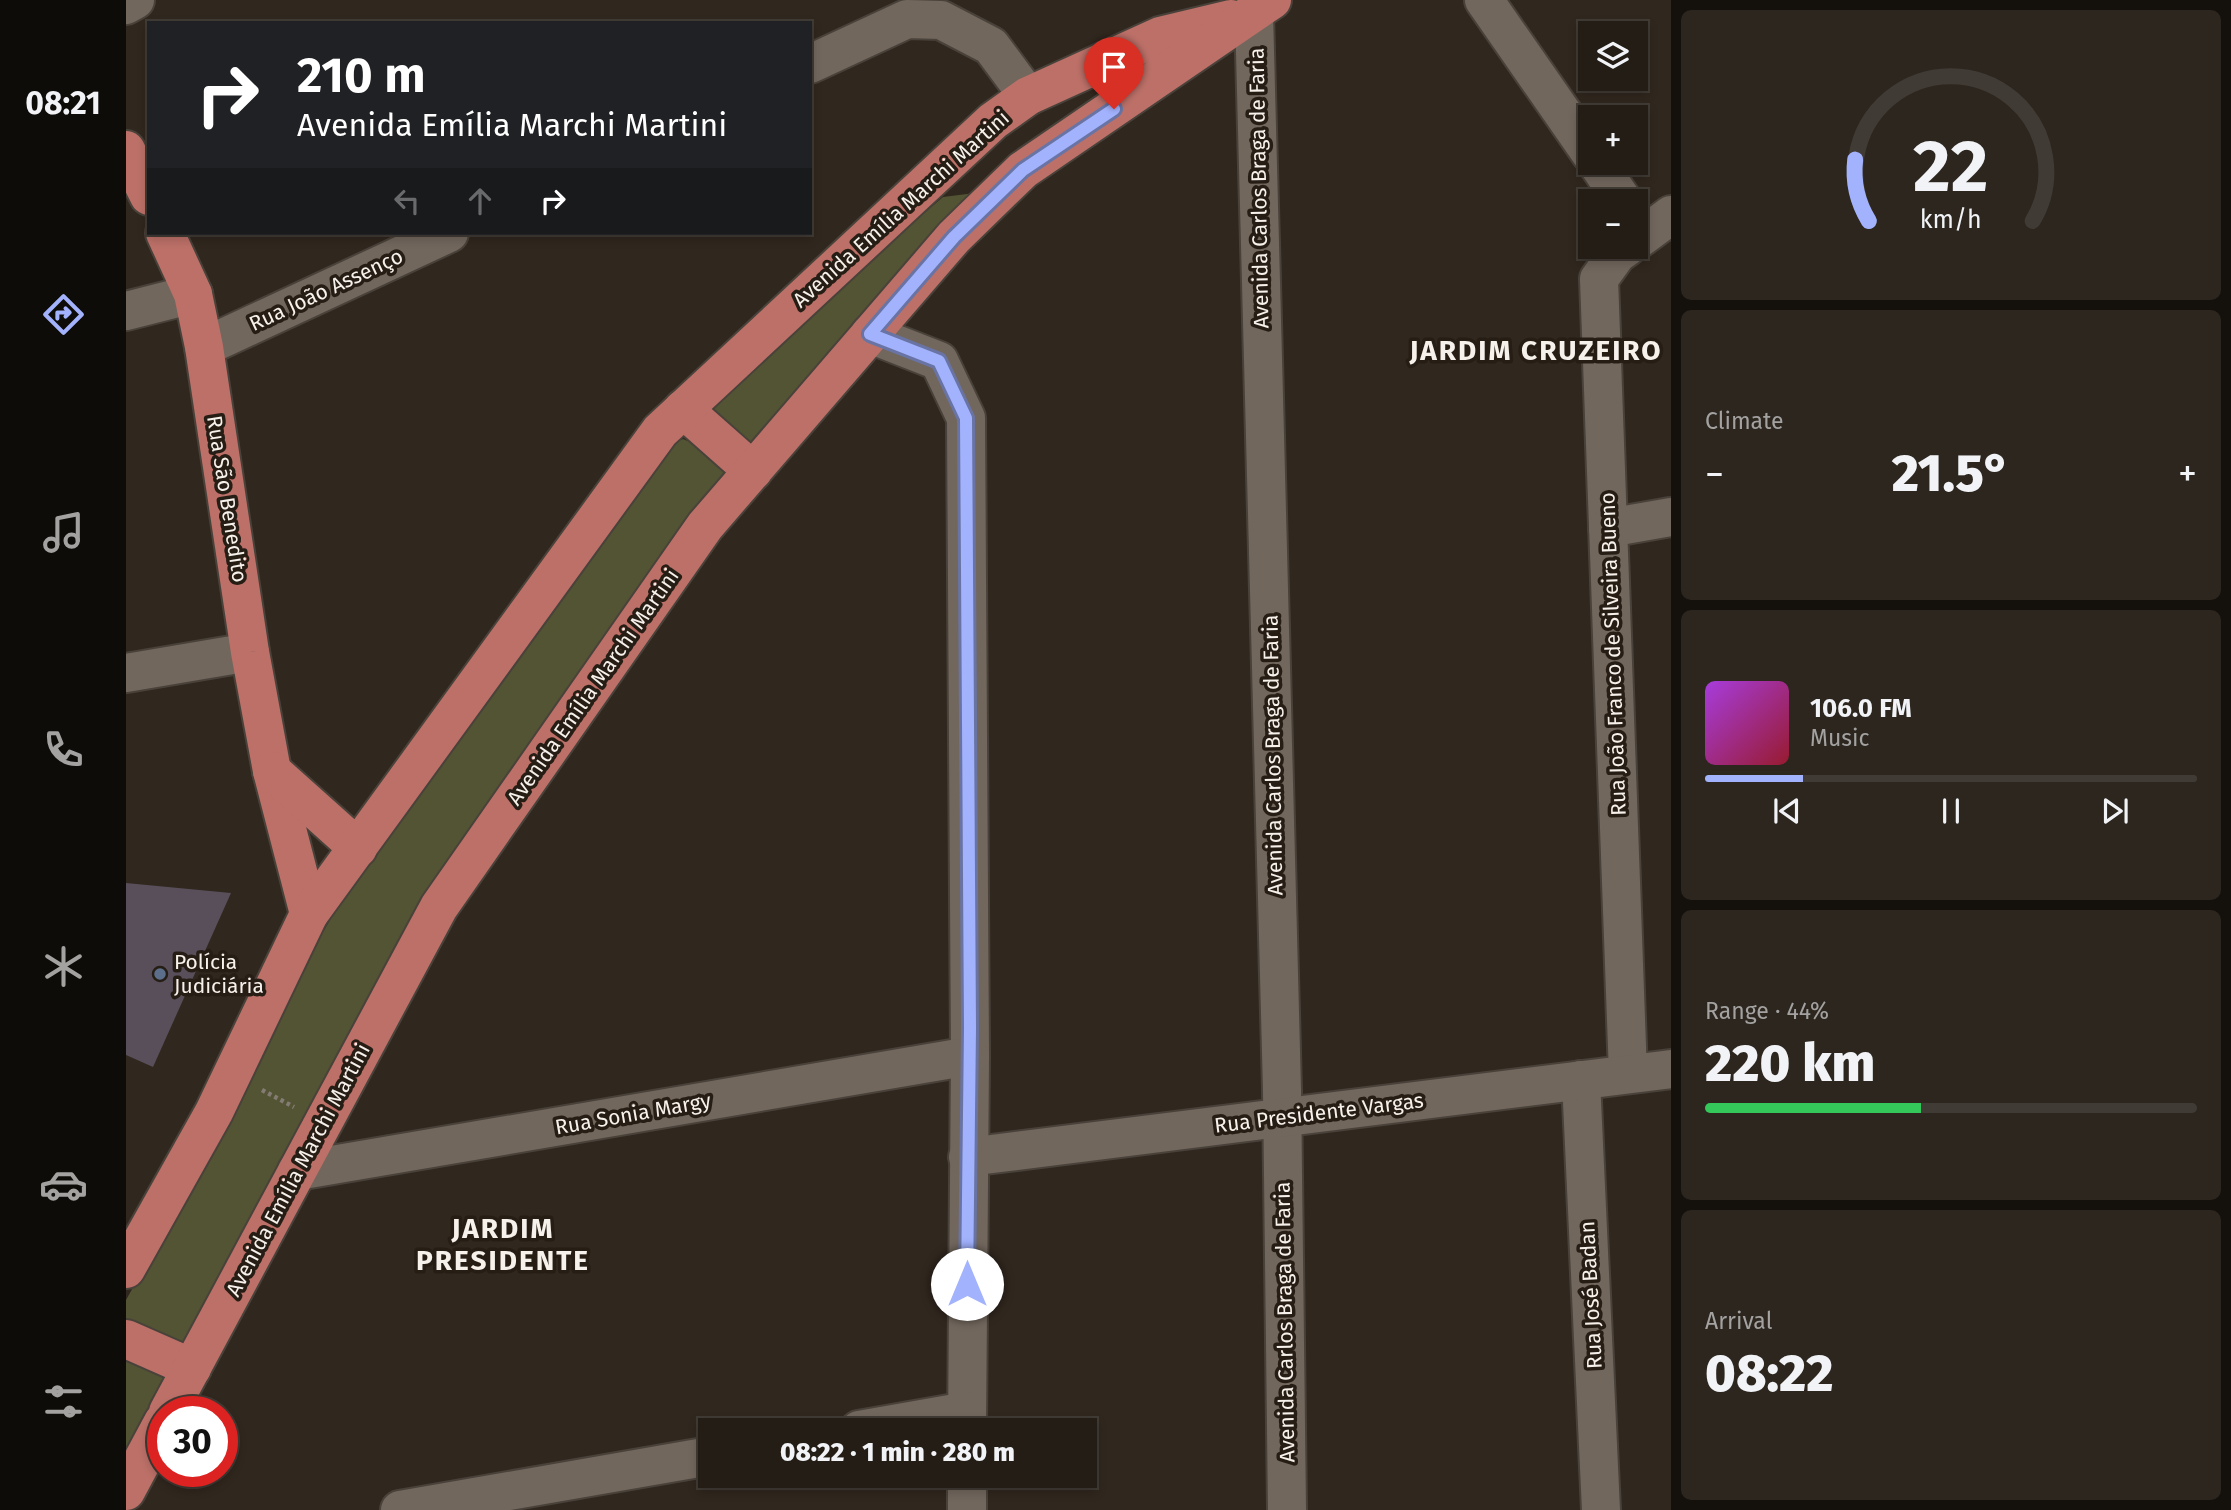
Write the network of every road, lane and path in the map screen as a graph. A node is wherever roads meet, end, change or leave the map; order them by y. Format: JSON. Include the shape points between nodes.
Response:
{"nodes":[{"id":1,"x":135,"y":0,"type":"edge"},
{"id":2,"x":1484,"y":0,"type":"edge"},
{"id":3,"x":1261,"y":4,"type":"edge"},
{"id":4,"x":126,"y":5,"type":"edge"},
{"id":5,"x":812,"y":63,"type":"edge"},
{"id":6,"x":1028,"y":96,"type":"junction"},
{"id":7,"x":1578,"y":135,"type":"edge"},
{"id":8,"x":126,"y":150,"type":"edge"},
{"id":9,"x":147,"y":191,"type":"edge"},
{"id":10,"x":166,"y":235,"type":"edge"},
{"id":11,"x":445,"y":235,"type":"edge"},
{"id":12,"x":1613,"y":259,"type":"edge"},
{"id":13,"x":193,"y":294,"type":"junction"},
{"id":14,"x":126,"y":311,"type":"edge"},
{"id":15,"x":870,"y":334,"type":"junction"},
{"id":16,"x":204,"y":347,"type":"junction"},
{"id":17,"x":683,"y":410,"type":"junction"},
{"id":18,"x":752,"y":471,"type":"junction"},
{"id":19,"x":1671,"y":517,"type":"edge"},
{"id":20,"x":1608,"y":527,"type":"junction"},
{"id":21,"x":250,"y":652,"type":"junction"},
{"id":22,"x":126,"y":673,"type":"edge"},
{"id":23,"x":272,"y":771,"type":"junction"},
{"id":24,"x":358,"y":848,"type":"junction"},
{"id":25,"x":309,"y":914,"type":"junction"},
{"id":26,"x":970,"y":1056,"type":"junction"},
{"id":27,"x":1671,"y":1069,"type":"edge"},
{"id":28,"x":232,"y":1074,"type":"junction"},
{"id":29,"x":1628,"y":1074,"type":"junction"},
{"id":30,"x":1581,"y":1080,"type":"junction"},
{"id":31,"x":1282,"y":1118,"type":"junction"},
{"id":32,"x":323,"y":1123,"type":"junction"},
{"id":33,"x":968,"y":1157,"type":"junction"},
{"id":34,"x":296,"y":1171,"type":"junction"},
{"id":35,"x":126,"y":1269,"type":"edge"},
{"id":36,"x":126,"y":1339,"type":"edge"},
{"id":37,"x":191,"y":1368,"type":"junction"},
{"id":38,"x":176,"y":1396,"type":"edge"},
{"id":39,"x":967,"y":1418,"type":"edge"},
{"id":40,"x":147,"y":1452,"type":"edge"},
{"id":41,"x":698,"y":1458,"type":"edge"},
{"id":42,"x":967,"y":1488,"type":"edge"},
{"id":43,"x":126,"y":1491,"type":"edge"},
{"id":44,"x":400,"y":1510,"type":"edge"},
{"id":45,"x":967,"y":1510,"type":"edge"},
{"id":46,"x":1287,"y":1510,"type":"edge"},
{"id":47,"x":1601,"y":1510,"type":"edge"}],
"edges":[{"from":1,"to":4,"type":"street"},
{"from":2,"to":7,"type":"street"},
{"from":3,"to":6,"type":"main road","name":"Avenida Emília Marchi Martini","via":[[1160,36]]},
{"from":3,"to":15,"type":"main road","name":"Avenida Emília Marchi Martini","via":[[1023,170],[954,237]]},
{"from":3,"to":31,"type":"street","name":"Avenida Carlos Braga de Faria"},
{"from":5,"to":6,"type":"street","via":[[907,19],[942,20],[991,46]]},
{"from":6,"to":17,"type":"main road","name":"Avenida Emília Marchi Martini","via":[[993,121]]},
{"from":8,"to":9,"type":"main road"},
{"from":10,"to":13,"type":"main road","name":"Rua São Benedito"},
{"from":11,"to":16,"type":"street","name":"Rua João Assenço"},
{"from":12,"to":20,"type":"street","name":"Rua João Franco de Silveira Bueno","via":[[1598,279]]},
{"from":13,"to":14,"type":"street"},
{"from":13,"to":16,"type":"main road","name":"Rua São Benedito"},
{"from":15,"to":18,"type":"main road","name":"Avenida Emília Marchi Martini"},
{"from":15,"to":26,"type":"street","via":[[939,361],[966,418]]},
{"from":16,"to":21,"type":"main road","name":"Rua São Benedito"},
{"from":17,"to":18,"type":"main road"},
{"from":17,"to":24,"type":"main road","name":"Avenida Emília Marchi Martini","via":[[660,430]]},
{"from":18,"to":32,"type":"main road","name":"Avenida Emília Marchi Martini","via":[[705,526],[439,907]]},
{"from":19,"to":20,"type":"street"},
{"from":20,"to":29,"type":"street","name":"Rua João Franco de Silveira Bueno"},
{"from":21,"to":22,"type":"street"},
{"from":21,"to":23,"type":"main road","name":"Rua São Benedito"},
{"from":23,"to":24,"type":"main road"},
{"from":23,"to":25,"type":"main road","name":"Rua São Benedito"},
{"from":24,"to":25,"type":"main road","name":"Avenida Emília Marchi Martini"},
{"from":25,"to":28,"type":"main road","name":"Avenida Emília Marchi Martini"},
{"from":26,"to":33,"type":"street"},
{"from":26,"to":34,"type":"street","name":"Rua Sonia Margy"},
{"from":27,"to":29,"type":"street","name":"Rua Presidente Vargas"},
{"from":28,"to":32,"type":"path"},
{"from":28,"to":35,"type":"main road","name":"Avenida Emília Marchi Martini"},
{"from":29,"to":30,"type":"street","name":"Rua Presidente Vargas"},
{"from":30,"to":31,"type":"street","name":"Rua Presidente Vargas"},
{"from":30,"to":47,"type":"street","name":"Rua José Badan"},
{"from":31,"to":33,"type":"street","name":"Rua Presidente Vargas"},
{"from":31,"to":46,"type":"street","name":"Avenida Carlos Braga de Faria"},
{"from":32,"to":34,"type":"main road","name":"Avenida Emília Marchi Martini"},
{"from":33,"to":39,"type":"street"},
{"from":34,"to":37,"type":"main road","name":"Avenida Emília Marchi Martini"},
{"from":36,"to":37,"type":"main road"},
{"from":37,"to":38,"type":"main road","name":"Avenida Emília Marchi Martini"},
{"from":40,"to":43,"type":"main road"},
{"from":41,"to":44,"type":"street"},
{"from":42,"to":45,"type":"street"}]}
